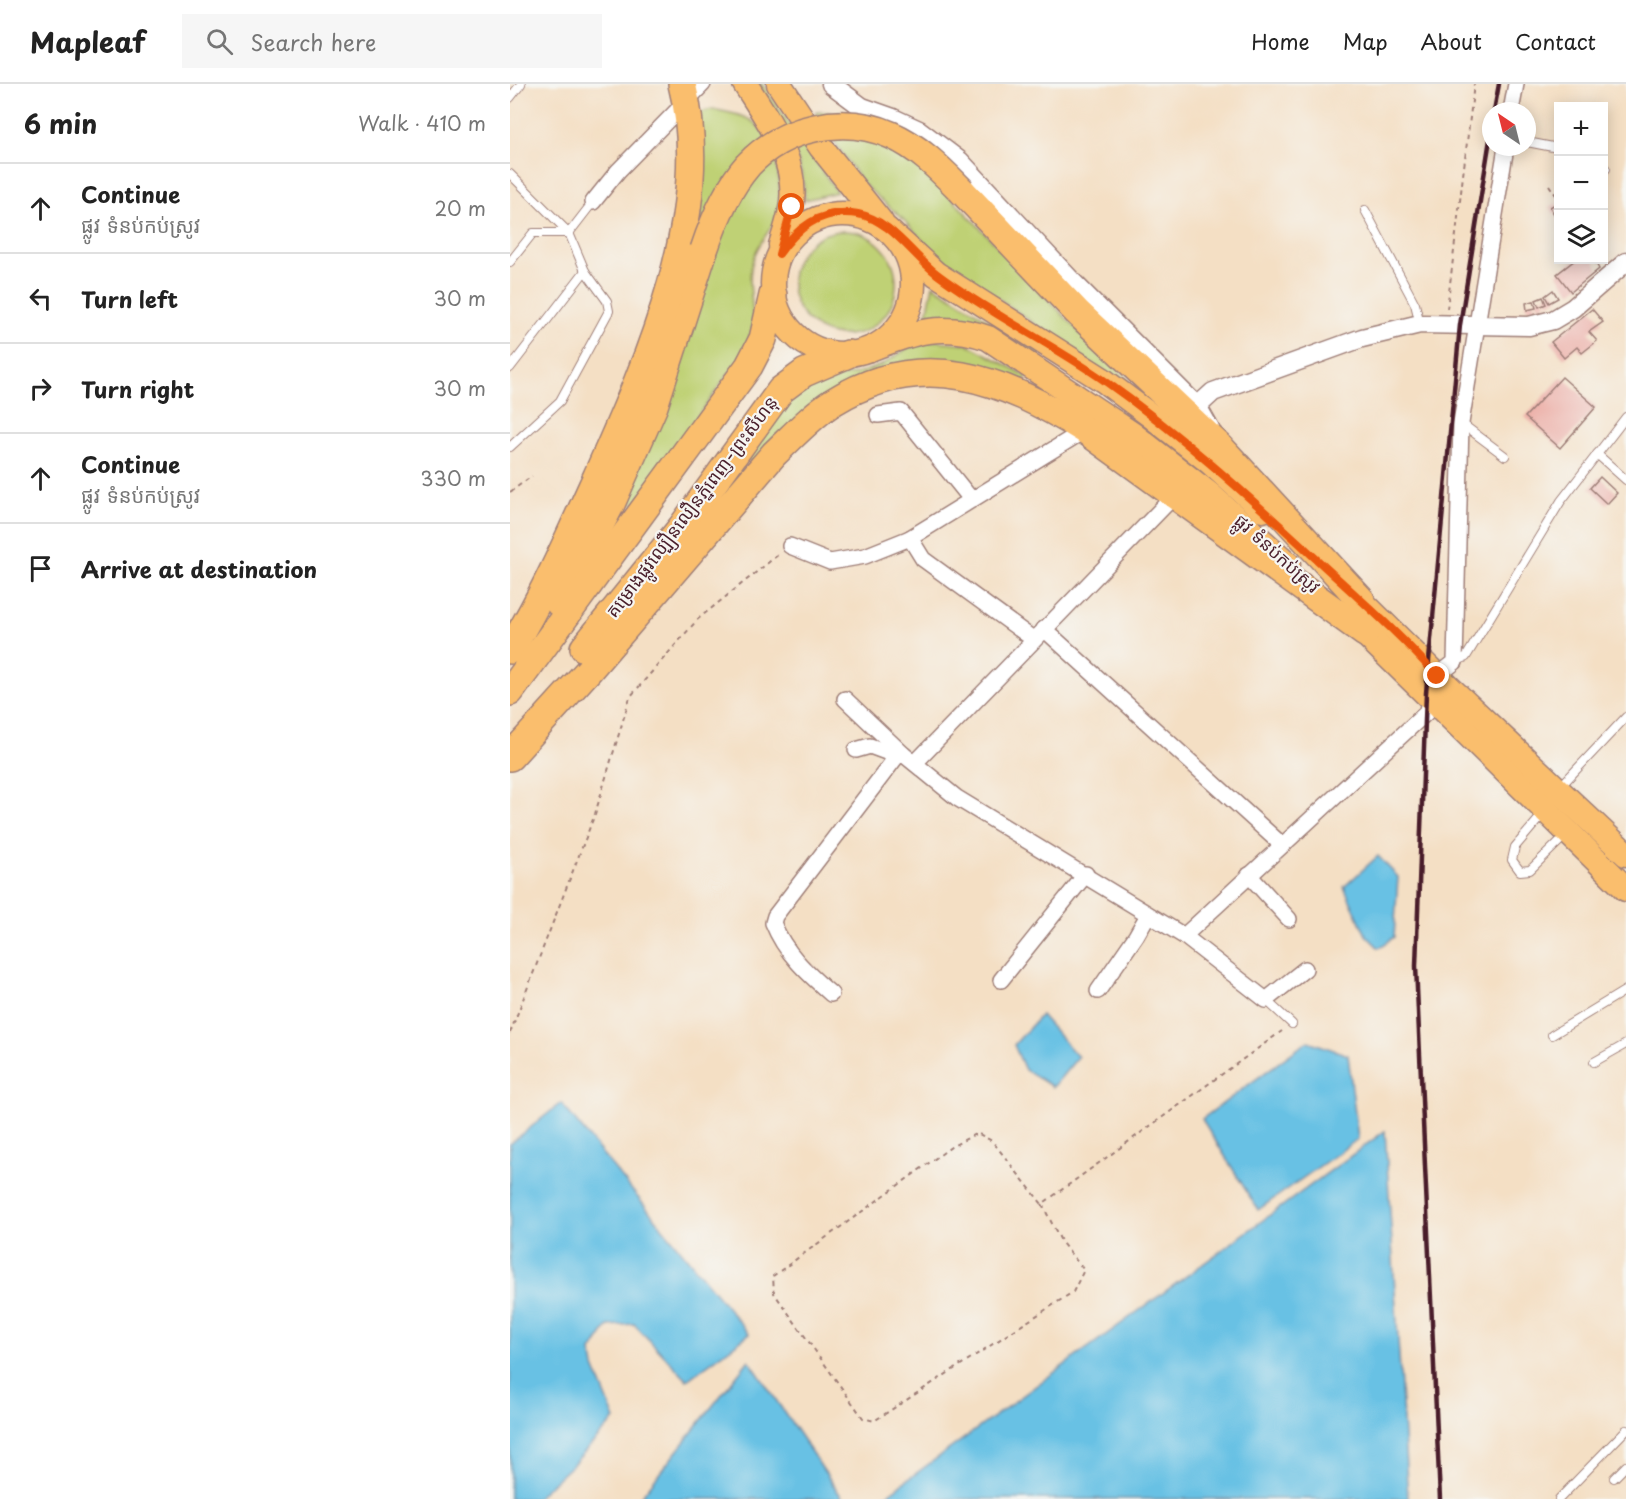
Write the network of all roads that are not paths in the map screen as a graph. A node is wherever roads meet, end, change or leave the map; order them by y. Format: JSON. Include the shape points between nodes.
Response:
{"nodes":[{"id":1,"x":521,"y":84,"type":"edge"},
{"id":2,"x":745,"y":84,"type":"edge"},
{"id":3,"x":779,"y":84,"type":"edge"},
{"id":4,"x":831,"y":84,"type":"edge"},
{"id":5,"x":1516,"y":84,"type":"edge"},
{"id":6,"x":690,"y":90,"type":"edge"},
{"id":7,"x":510,"y":98,"type":"edge"},
{"id":8,"x":1513,"y":102,"type":"edge"},
{"id":9,"x":1536,"y":144,"type":"edge"},
{"id":10,"x":1554,"y":147,"type":"edge"},
{"id":11,"x":1505,"y":156,"type":"edge"},
{"id":12,"x":510,"y":174,"type":"edge"},
{"id":13,"x":593,"y":202,"type":"joint"},
{"id":14,"x":1365,"y":210,"type":"dead end"},
{"id":15,"x":890,"y":231,"type":"junction"},
{"id":16,"x":569,"y":233,"type":"junction"},
{"id":17,"x":779,"y":254,"type":"junction"},
{"id":18,"x":511,"y":259,"type":"edge"},
{"id":19,"x":1626,"y":262,"type":"edge"},
{"id":20,"x":585,"y":271,"type":"junction"},
{"id":21,"x":773,"y":295,"type":"junction"},
{"id":22,"x":1420,"y":324,"type":"junction"},
{"id":23,"x":1477,"y":325,"type":"junction"},
{"id":24,"x":859,"y":351,"type":"junction"},
{"id":25,"x":510,"y":368,"type":"edge"},
{"id":26,"x":1191,"y":411,"type":"junction"},
{"id":27,"x":878,"y":415,"type":"dead end"},
{"id":28,"x":1626,"y":417,"type":"edge"},
{"id":29,"x":1461,"y":423,"type":"junction"},
{"id":30,"x":1085,"y":430,"type":"junction"},
{"id":31,"x":510,"y":447,"type":"edge"},
{"id":32,"x":1597,"y":454,"type":"junction"},
{"id":33,"x":1506,"y":456,"type":"dead end"},
{"id":34,"x":1626,"y":480,"type":"edge"},
{"id":35,"x":1175,"y":495,"type":"junction"},
{"id":36,"x":971,"y":499,"type":"junction"},
{"id":37,"x":910,"y":538,"type":"junction"},
{"id":38,"x":790,"y":546,"type":"road end"},
{"id":39,"x":1361,"y":600,"type":"junction"},
{"id":40,"x":1365,"y":633,"type":"junction"},
{"id":41,"x":1039,"y":634,"type":"junction"},
{"id":42,"x":510,"y":650,"type":"edge"},
{"id":43,"x":1441,"y":679,"type":"junction"},
{"id":44,"x":510,"y":681,"type":"edge"},
{"id":45,"x":510,"y":692,"type":"edge"},
{"id":46,"x":845,"y":699,"type":"dead end"},
{"id":47,"x":1626,"y":717,"type":"edge"},
{"id":48,"x":510,"y":740,"type":"edge"},
{"id":49,"x":856,"y":750,"type":"dead end"},
{"id":50,"x":510,"y":757,"type":"edge"},
{"id":51,"x":905,"y":758,"type":"junction"},
{"id":52,"x":1558,"y":789,"type":"junction"},
{"id":53,"x":1546,"y":811,"type":"junction"},
{"id":54,"x":1569,"y":833,"type":"junction"},
{"id":55,"x":1282,"y":845,"type":"junction"},
{"id":56,"x":1626,"y":854,"type":"edge"},
{"id":57,"x":1086,"y":874,"type":"junction"},
{"id":58,"x":1249,"y":875,"type":"junction"},
{"id":59,"x":1626,"y":889,"type":"edge"},
{"id":60,"x":1148,"y":915,"type":"junction"},
{"id":61,"x":1288,"y":919,"type":"dead end"},
{"id":62,"x":1184,"y":936,"type":"junction"},
{"id":63,"x":1305,"y":969,"type":"dead end"},
{"id":64,"x":1000,"y":980,"type":"dead end"},
{"id":65,"x":1626,"y":990,"type":"edge"},
{"id":66,"x":1098,"y":991,"type":"dead end"},
{"id":67,"x":831,"y":994,"type":"dead end"},
{"id":68,"x":1266,"y":1000,"type":"junction"},
{"id":69,"x":1292,"y":1024,"type":"road end"},
{"id":70,"x":1552,"y":1035,"type":"dead end"},
{"id":71,"x":1626,"y":1044,"type":"edge"},
{"id":72,"x":1594,"y":1062,"type":"dead end"},
{"id":73,"x":1626,"y":1430,"type":"edge"},
{"id":74,"x":1626,"y":1466,"type":"edge"},
{"id":75,"x":1614,"y":1478,"type":"dead end"},
{"id":76,"x":1559,"y":1499,"type":"edge"}],
"edges":[{"from":1,"to":7,"type":"lane"},
{"from":2,"to":17,"type":"main road","via":[[785,154],[792,177],[792,207]]},
{"from":3,"to":15,"type":"main road","name":"ផ្លូវ ទំនប់កប់ស្រូវ","via":[[821,147]]},
{"from":4,"to":26,"type":"street","via":[[862,107],[919,130],[960,161]]},
{"from":5,"to":8,"type":"street"},
{"from":6,"to":13,"type":"street"},
{"from":6,"to":42,"type":"highway","via":[[684,239],[661,317],[639,381],[571,534]]},
{"from":9,"to":10,"type":"lane"},
{"from":11,"to":23,"type":"street"},
{"from":12,"to":16,"type":"lane"},
{"from":13,"to":16,"type":"lane"},
{"from":14,"to":22,"type":"lane","via":[[1415,304]]},
{"from":15,"to":17,"type":"main road","via":[[860,214],[836,213],[799,229]]},
{"from":15,"to":24,"type":"main road","via":[[909,258],[914,279],[912,301],[903,321],[889,337]]},
{"from":15,"to":39,"type":"main road","name":"ផ្លូវ ទំនប់កប់ស្រូវ","via":[[936,273],[1103,380],[1154,418],[1210,462]]},
{"from":16,"to":18,"type":"lane","via":[[533,233]]},
{"from":16,"to":20,"type":"lane"},
{"from":17,"to":21,"type":"main road","via":[[773,274]]},
{"from":19,"to":23,"type":"street","via":[[1574,308],[1553,320],[1529,326]]},
{"from":20,"to":25,"type":"lane"},
{"from":20,"to":31,"type":"lane","via":[[607,301],[609,310],[560,401]]},
{"from":21,"to":24,"type":"main road","via":[[779,315],[791,332],[808,345],[827,352]]},
{"from":21,"to":45,"type":"highway","name":"គម្រោងផ្លូវល្បឿនលឿនភ្នំពេញ-ព្រះសីហនុ","via":[[762,339],[749,366]]},
{"from":22,"to":23,"type":"street"},
{"from":22,"to":26,"type":"street","via":[[1362,338],[1213,392]]},
{"from":23,"to":29,"type":"street"},
{"from":24,"to":40,"type":"main road","name":"ផ្លូវ ទំនប់កប់ស្រូវ","via":[[907,334],[936,329],[964,330],[988,338],[1132,434],[1209,494]]},
{"from":24,"to":48,"type":"highway","name":"គម្រោងផ្លូវល្បឿនលឿនភ្នំពេញ-ព្រះសីហនុ","via":[[804,373],[781,390],[681,528]]},
{"from":26,"to":39,"type":"highway"},
{"from":26,"to":44,"type":"highway","bridge":true,"via":[[1077,312],[962,191],[914,148],[866,127],[837,124],[790,136],[748,166],[730,190],[704,250],[654,406],[611,504],[555,610]]},
{"from":27,"to":36,"type":"street","via":[[901,412]]},
{"from":28,"to":32,"type":"lane"},
{"from":29,"to":33,"type":"lane"},
{"from":29,"to":43,"type":"street"},
{"from":30,"to":35,"type":"highway"},
{"from":30,"to":36,"type":"street"},
{"from":30,"to":50,"type":"highway","via":[[1008,388],[956,374],[904,374],[854,390],[806,423],[774,454]]},
{"from":32,"to":34,"type":"lane"},
{"from":32,"to":43,"type":"lane","via":[[1561,501],[1466,657]]},
{"from":35,"to":40,"type":"highway"},
{"from":35,"to":41,"type":"street"},
{"from":36,"to":37,"type":"street"},
{"from":37,"to":38,"type":"street","via":[[865,556],[830,562]]},
{"from":37,"to":41,"type":"street","via":[[923,559]]},
{"from":39,"to":43,"type":"main road","name":"ផ្លូវ ទំនប់កប់ស្រូវ"},
{"from":40,"to":43,"type":"main road","name":"ផ្លូវ ទំនប់កប់ស្រូវ"},
{"from":41,"to":51,"type":"street"},
{"from":41,"to":55,"type":"street"},
{"from":43,"to":52,"type":"main road","name":"ផ្លូវ ទំនប់កប់ស្រូវ"},
{"from":43,"to":53,"type":"main road","name":"ផ្លូវ ទំនប់កប់ស្រូវ"},
{"from":43,"to":55,"type":"street","via":[[1426,713]]},
{"from":46,"to":51,"type":"street"},
{"from":47,"to":52,"type":"lane"},
{"from":49,"to":51,"type":"street","via":[[870,746]]},
{"from":51,"to":57,"type":"street","via":[[957,798]]},
{"from":51,"to":67,"type":"street","via":[[775,916],[773,923],[787,949]]},
{"from":52,"to":56,"type":"main road","name":"ផ្លូវ ទំនប់កប់ស្រូវ"},
{"from":53,"to":54,"type":"main road","name":"ផ្លូវ ទំនប់កប់ស្រូវ"},
{"from":53,"to":54,"type":"lane","via":[[1515,847],[1512,860],[1520,871],[1530,870]]},
{"from":54,"to":59,"type":"main road","name":"ផ្លូវ ទំនប់កប់ស្រូវ"},
{"from":55,"to":58,"type":"street"},
{"from":57,"to":60,"type":"street"},
{"from":57,"to":64,"type":"street"},
{"from":58,"to":61,"type":"street"},
{"from":58,"to":62,"type":"street"},
{"from":60,"to":62,"type":"street"},
{"from":60,"to":66,"type":"street"},
{"from":62,"to":68,"type":"street"},
{"from":63,"to":68,"type":"street"},
{"from":65,"to":70,"type":"lane"},
{"from":68,"to":69,"type":"lane"},
{"from":71,"to":72,"type":"lane"},
{"from":73,"to":76,"type":"lane"},
{"from":74,"to":75,"type":"lane"}]}
